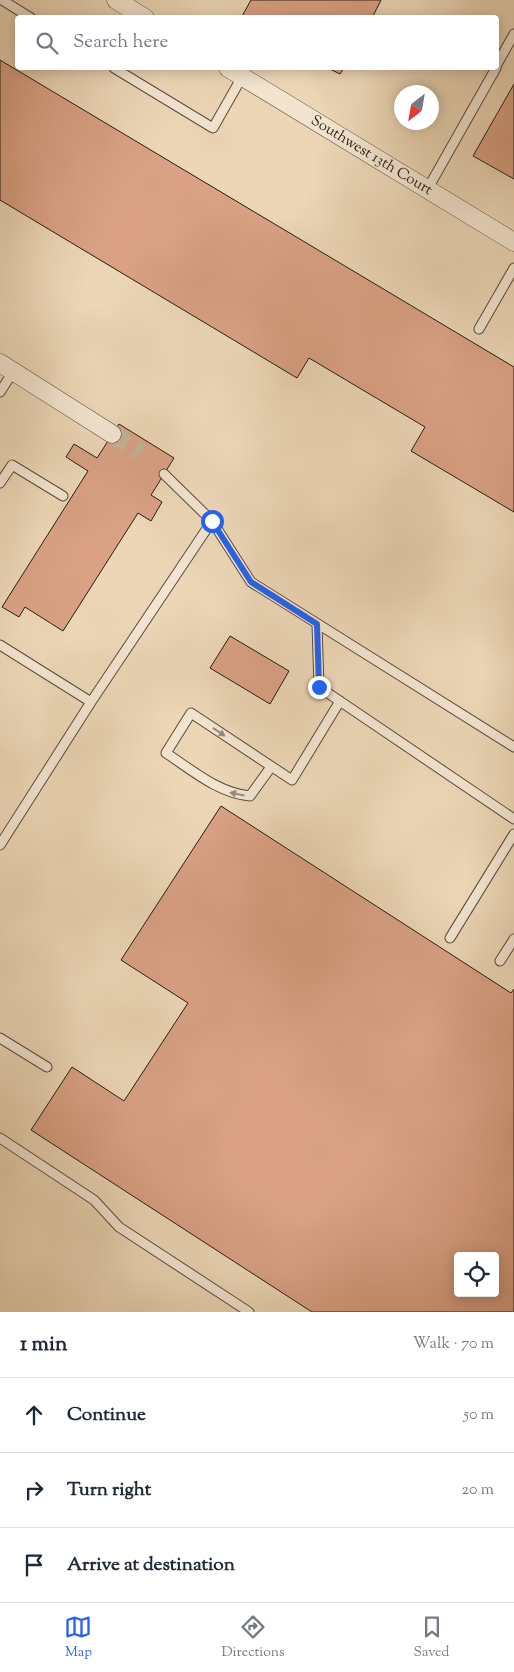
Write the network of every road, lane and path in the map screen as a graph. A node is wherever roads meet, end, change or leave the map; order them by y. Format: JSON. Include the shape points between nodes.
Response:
{"nodes":[{"id":1,"x":2,"y":0,"type":"edge"},
{"id":2,"x":116,"y":0,"type":"edge"},
{"id":3,"x":26,"y":15,"type":"edge"},
{"id":4,"x":140,"y":15,"type":"edge"},
{"id":5,"x":514,"y":34,"type":"edge"},
{"id":6,"x":499,"y":62,"type":"edge"},
{"id":7,"x":117,"y":70,"type":"edge"},
{"id":8,"x":494,"y":70,"type":"edge"},
{"id":9,"x":235,"y":72,"type":"edge"},
{"id":10,"x":427,"y":190,"type":"junction"},
{"id":11,"x":514,"y":242,"type":"edge"},
{"id":12,"x":514,"y":268,"type":"edge"},
{"id":13,"x":479,"y":329,"type":"dead end"},
{"id":14,"x":6,"y":368,"type":"edge"},
{"id":15,"x":0,"y":392,"type":"edge"},
{"id":16,"x":112,"y":434,"type":"tunnel mouth"},
{"id":17,"x":164,"y":474,"type":"dead end"},
{"id":18,"x":0,"y":483,"type":"edge"},
{"id":19,"x":63,"y":496,"type":"dead end"},
{"id":20,"x":212,"y":521,"type":"junction"},
{"id":21,"x":317,"y":624,"type":"junction"},
{"id":22,"x":0,"y":645,"type":"edge"},
{"id":23,"x":340,"y":701,"type":"junction"},
{"id":24,"x":91,"y":702,"type":"junction"},
{"id":25,"x":514,"y":747,"type":"edge"},
{"id":26,"x":271,"y":767,"type":"junction"},
{"id":27,"x":514,"y":819,"type":"edge"},
{"id":28,"x":514,"y":834,"type":"edge"},
{"id":29,"x":0,"y":845,"type":"edge"},
{"id":30,"x":450,"y":938,"type":"dead end"},
{"id":31,"x":514,"y":939,"type":"edge"},
{"id":32,"x":500,"y":961,"type":"dead end"},
{"id":33,"x":0,"y":1038,"type":"edge"},
{"id":34,"x":47,"y":1067,"type":"dead end"},
{"id":35,"x":0,"y":1138,"type":"edge"},
{"id":36,"x":249,"y":1312,"type":"edge"}],
"edges":[{"from":1,"to":3,"type":"lane"},
{"from":2,"to":4,"type":"street"},
{"from":5,"to":6,"type":"lane"},
{"from":7,"to":9,"type":"lane","via":[[214,128]]},
{"from":8,"to":10,"type":"lane"},
{"from":9,"to":10,"type":"street","name":"Southwest 13th Court"},
{"from":10,"to":11,"type":"street","name":"Southwest 13th Court"},
{"from":12,"to":13,"type":"lane"},
{"from":14,"to":15,"type":"lane"},
{"from":14,"to":16,"type":"street"},
{"from":17,"to":20,"type":"lane"},
{"from":18,"to":19,"type":"lane","via":[[12,465]]},
{"from":20,"to":21,"type":"lane","via":[[251,582]]},
{"from":20,"to":24,"type":"lane"},
{"from":21,"to":23,"type":"lane","via":[[319,687]]},
{"from":21,"to":25,"type":"lane"},
{"from":22,"to":24,"type":"lane"},
{"from":23,"to":26,"type":"lane","via":[[292,780]]},
{"from":23,"to":27,"type":"lane"},
{"from":24,"to":29,"type":"lane"},
{"from":26,"to":26,"type":"lane","one_way":true,"via":[[250,796],[234,794],[166,753],[191,713]]},
{"from":28,"to":30,"type":"lane"},
{"from":31,"to":32,"type":"lane"},
{"from":33,"to":34,"type":"lane"},
{"from":35,"to":36,"type":"lane","via":[[94,1200],[119,1227]]}]}
